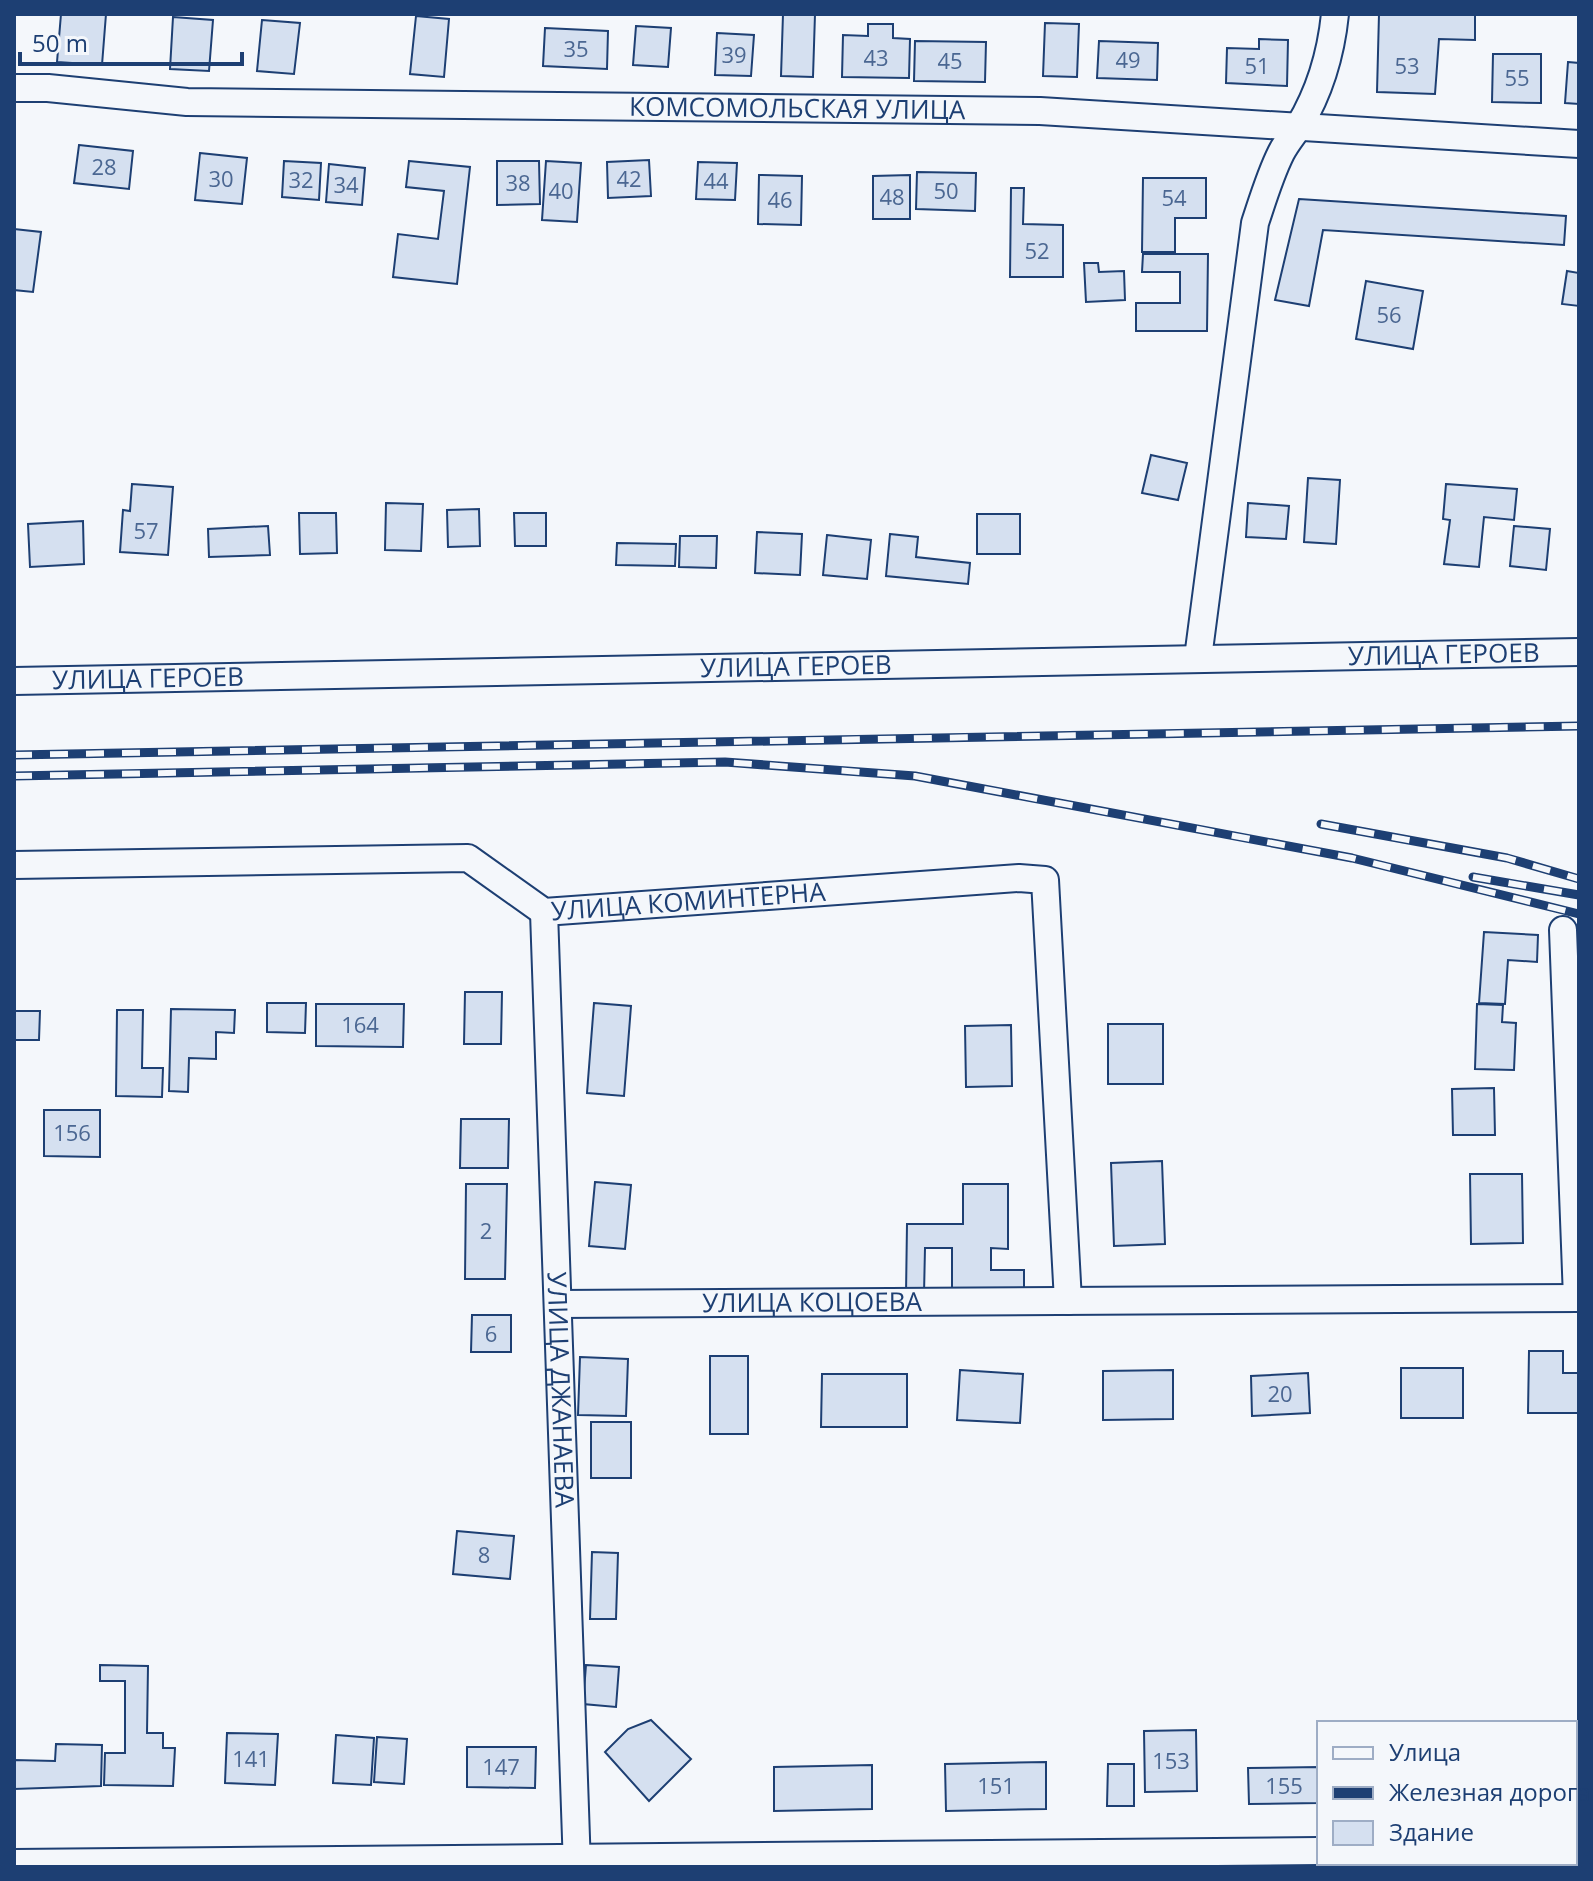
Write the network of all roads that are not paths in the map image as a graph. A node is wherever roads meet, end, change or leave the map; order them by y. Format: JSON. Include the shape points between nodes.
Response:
{"nodes":[{"id":1,"x":1335,"y":14,"type":"edge"},
{"id":2,"x":14,"y":88,"type":"edge"},
{"id":3,"x":1299,"y":126,"type":"junction"},
{"id":4,"x":1579,"y":144,"type":"edge"},
{"id":5,"x":1579,"y":652,"type":"edge"},
{"id":6,"x":1198,"y":658,"type":"junction"},
{"id":7,"x":14,"y":681,"type":"edge"},
{"id":8,"x":14,"y":865,"type":"edge"},
{"id":9,"x":544,"y":912,"type":"junction"},
{"id":10,"x":1563,"y":930,"type":"dead end"},
{"id":11,"x":1578,"y":1298,"type":"edge"},
{"id":12,"x":1068,"y":1301,"type":"junction"},
{"id":13,"x":558,"y":1304,"type":"junction"},
{"id":14,"x":1317,"y":1851,"type":"edge"},
{"id":15,"x":14,"y":1863,"type":"edge"},
{"id":16,"x":577,"y":1863,"type":"edge"}],
"edges":[{"from":1,"to":3,"type":"street","via":[[1317,91]]},
{"from":2,"to":3,"type":"street","name":"КОМСОМОЛЬСКАЯ УЛИЦА","via":[[187,102],[1040,111]]},
{"from":3,"to":4,"type":"street","name":"КОМСОМОЛЬСКАЯ УЛИЦА"},
{"from":3,"to":6,"type":"street","via":[[1272,173],[1255,223]]},
{"from":5,"to":6,"type":"street","name":"УЛИЦА ГЕРОЕВ"},
{"from":6,"to":7,"type":"street","name":"УЛИЦА ГЕРОЕВ"},
{"from":8,"to":9,"type":"street","name":"УЛИЦА КОМИНТЕРНА","via":[[468,858]]},
{"from":9,"to":12,"type":"street","name":"УЛИЦА КОМИНТЕРНА","via":[[1045,880]]},
{"from":9,"to":13,"type":"street","name":"УЛИЦА ДЖАНАЕВА"},
{"from":10,"to":11,"type":"street","name":"УЛИЦА КОЦОЕВА"},
{"from":11,"to":12,"type":"street","name":"УЛИЦА КОЦОЕВА"},
{"from":12,"to":13,"type":"street","name":"УЛИЦА КОЦОЕВА"},
{"from":13,"to":16,"type":"street","name":"УЛИЦА ДЖАНАЕВА"},
{"from":14,"to":16,"type":"street"},
{"from":15,"to":16,"type":"street"}]}
